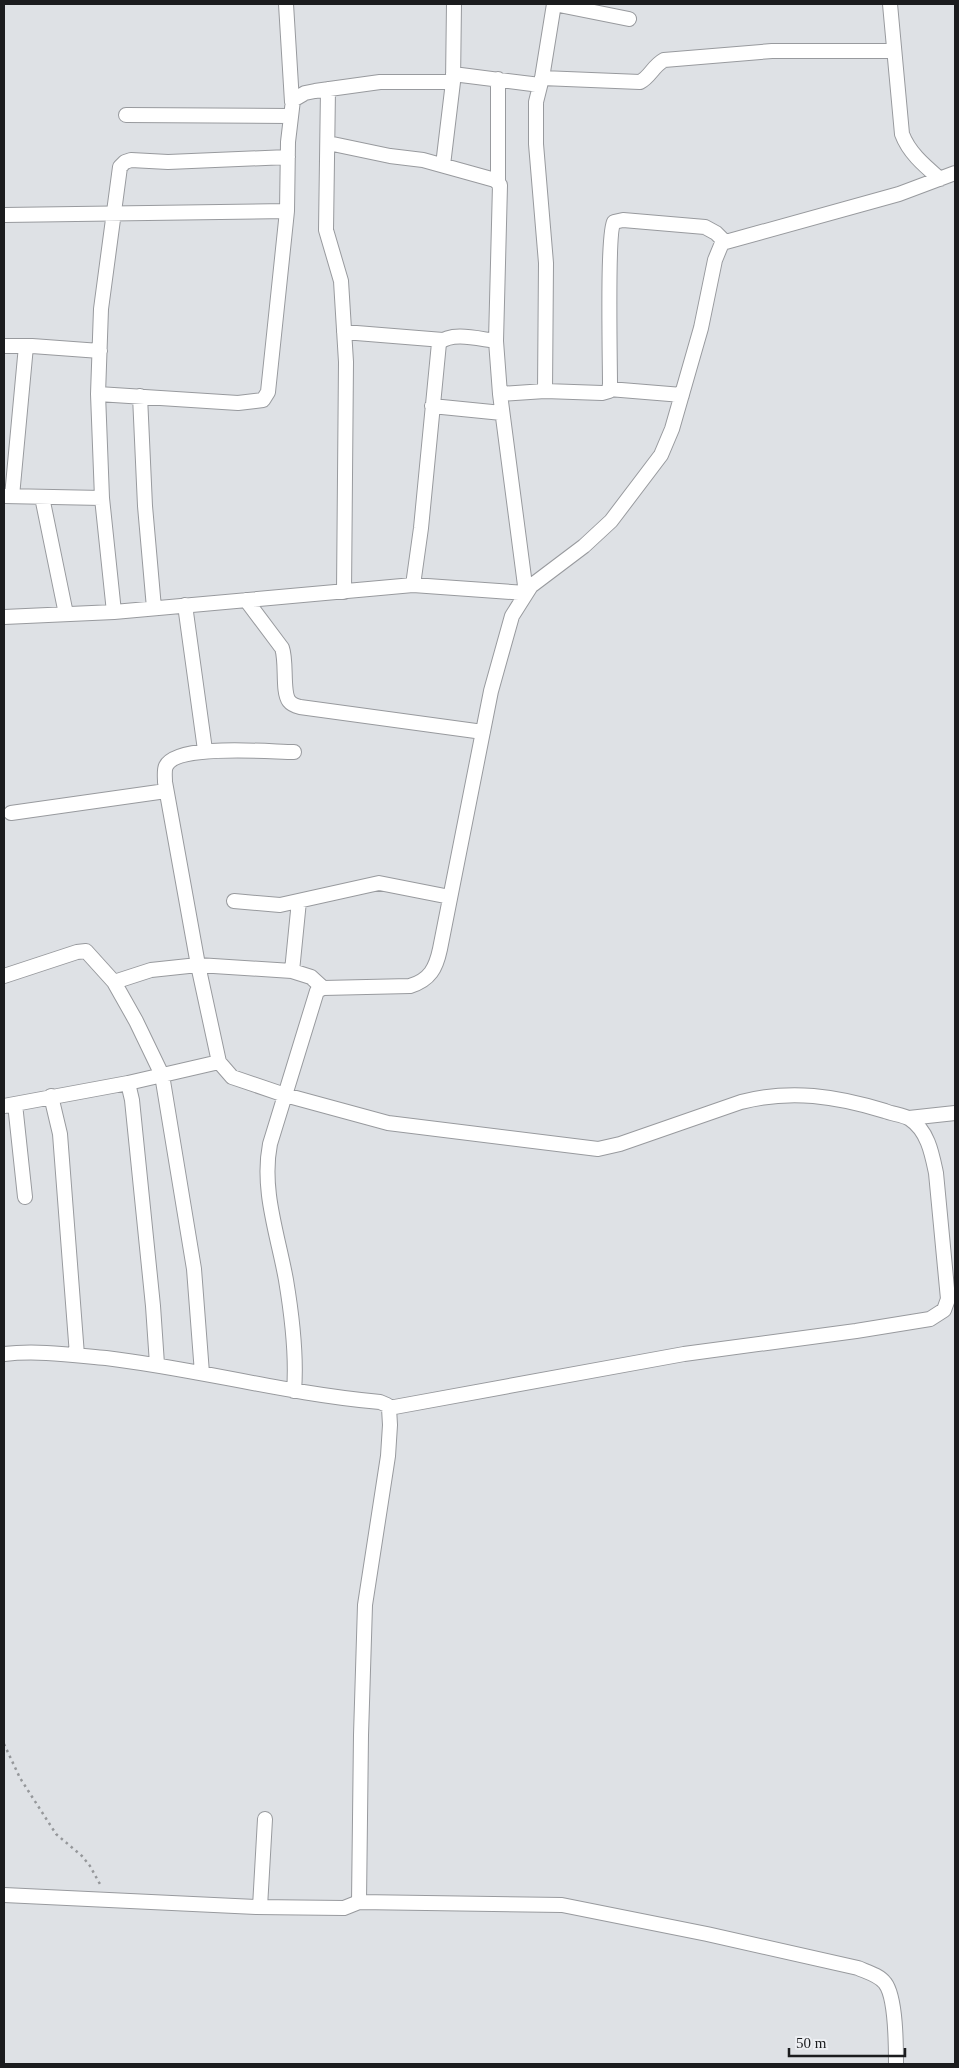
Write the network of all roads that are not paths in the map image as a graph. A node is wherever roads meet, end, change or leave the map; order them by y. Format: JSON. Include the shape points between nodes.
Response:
{"nodes":[{"id":1,"x":286,"y":4,"type":"edge"},
{"id":2,"x":454,"y":4,"type":"edge"},
{"id":3,"x":554,"y":4,"type":"edge"},
{"id":4,"x":890,"y":4,"type":"edge"},
{"id":5,"x":629,"y":19,"type":"dead end"},
{"id":6,"x":894,"y":51,"type":"junction"},
{"id":7,"x":453,"y":78,"type":"junction"},
{"id":8,"x":498,"y":79,"type":"junction"},
{"id":9,"x":541,"y":82,"type":"junction"},
{"id":10,"x":328,"y":89,"type":"junction"},
{"id":11,"x":291,"y":109,"type":"junction"},
{"id":12,"x":126,"y":115,"type":"dead end"},
{"id":13,"x":328,"y":143,"type":"junction"},
{"id":14,"x":288,"y":157,"type":"junction"},
{"id":15,"x":443,"y":165,"type":"junction"},
{"id":16,"x":955,"y":173,"type":"edge"},
{"id":17,"x":940,"y":179,"type":"junction"},
{"id":18,"x":498,"y":182,"type":"junction"},
{"id":19,"x":288,"y":211,"type":"junction"},
{"id":20,"x":113,"y":213,"type":"junction"},
{"id":21,"x":4,"y":215,"type":"edge"},
{"id":22,"x":725,"y":242,"type":"junction"},
{"id":23,"x":344,"y":332,"type":"junction"},
{"id":24,"x":443,"y":340,"type":"junction"},
{"id":25,"x":496,"y":341,"type":"junction"},
{"id":26,"x":4,"y":346,"type":"edge"},
{"id":27,"x":26,"y":346,"type":"junction"},
{"id":28,"x":100,"y":351,"type":"junction"},
{"id":29,"x":610,"y":389,"type":"junction"},
{"id":30,"x":545,"y":391,"type":"junction"},
{"id":31,"x":98,"y":394,"type":"junction"},
{"id":32,"x":500,"y":394,"type":"junction"},
{"id":33,"x":682,"y":395,"type":"junction"},
{"id":34,"x":140,"y":396,"type":"junction"},
{"id":35,"x":432,"y":406,"type":"junction"},
{"id":36,"x":502,"y":412,"type":"junction"},
{"id":37,"x":8,"y":496,"type":"edge"},
{"id":38,"x":42,"y":497,"type":"junction"},
{"id":39,"x":102,"y":498,"type":"junction"},
{"id":40,"x":413,"y":585,"type":"junction"},
{"id":41,"x":344,"y":592,"type":"junction"},
{"id":42,"x":526,"y":594,"type":"junction"},
{"id":43,"x":246,"y":600,"type":"junction"},
{"id":44,"x":185,"y":605,"type":"junction"},
{"id":45,"x":154,"y":608,"type":"junction"},
{"id":46,"x":114,"y":612,"type":"junction"},
{"id":47,"x":66,"y":614,"type":"junction"},
{"id":48,"x":4,"y":617,"type":"edge"},
{"id":49,"x":483,"y":732,"type":"junction"},
{"id":50,"x":205,"y":750,"type":"junction"},
{"id":51,"x":294,"y":752,"type":"dead end"},
{"id":52,"x":166,"y":791,"type":"junction"},
{"id":53,"x":10,"y":813,"type":"dead end"},
{"id":54,"x":450,"y":897,"type":"junction"},
{"id":55,"x":234,"y":901,"type":"dead end"},
{"id":56,"x":298,"y":901,"type":"junction"},
{"id":57,"x":198,"y":965,"type":"junction"},
{"id":58,"x":292,"y":971,"type":"junction"},
{"id":59,"x":4,"y":976,"type":"edge"},
{"id":60,"x":114,"y":982,"type":"junction"},
{"id":61,"x":323,"y":988,"type":"junction"},
{"id":62,"x":219,"y":1062,"type":"junction"},
{"id":63,"x":162,"y":1075,"type":"junction"},
{"id":64,"x":128,"y":1083,"type":"junction"},
{"id":65,"x":285,"y":1095,"type":"junction"},
{"id":66,"x":51,"y":1096,"type":"junction"},
{"id":67,"x":9,"y":1105,"type":"edge"},
{"id":68,"x":955,"y":1113,"type":"edge"},
{"id":69,"x":909,"y":1118,"type":"junction"},
{"id":70,"x":25,"y":1197,"type":"dead end"},
{"id":71,"x":4,"y":1354,"type":"edge"},
{"id":72,"x":76,"y":1355,"type":"junction"},
{"id":73,"x":157,"y":1364,"type":"junction"},
{"id":74,"x":202,"y":1373,"type":"junction"},
{"id":75,"x":294,"y":1391,"type":"junction"},
{"id":76,"x":389,"y":1408,"type":"junction"},
{"id":77,"x":265,"y":1819,"type":"dead end"},
{"id":78,"x":4,"y":1895,"type":"edge"},
{"id":79,"x":359,"y":1902,"type":"junction"},
{"id":80,"x":260,"y":1907,"type":"junction"},
{"id":81,"x":896,"y":2064,"type":"edge"}],
"edges":[{"from":1,"to":11,"type":"street"},
{"from":2,"to":7,"type":"street"},
{"from":3,"to":5,"type":"street"},
{"from":3,"to":9,"type":"street"},
{"from":4,"to":6,"type":"street"},
{"from":6,"to":9,"type":"street","via":[[772,50],[664,60],[656,64],[647,79],[640,82]]},
{"from":6,"to":17,"type":"street","via":[[902,134],[916,155]]},
{"from":7,"to":8,"type":"street"},
{"from":7,"to":10,"type":"street"},
{"from":7,"to":15,"type":"street"},
{"from":8,"to":9,"type":"street"},
{"from":8,"to":18,"type":"street"},
{"from":9,"to":30,"type":"street","via":[[536,102],[536,144],[546,264]]},
{"from":10,"to":11,"type":"street","via":[[305,93]]},
{"from":10,"to":13,"type":"street"},
{"from":11,"to":12,"type":"street"},
{"from":11,"to":14,"type":"street"},
{"from":13,"to":15,"type":"street"},
{"from":13,"to":23,"type":"street","via":[[326,230],[341,280]]},
{"from":14,"to":19,"type":"street"},
{"from":14,"to":20,"type":"street","via":[[125,162],[120,169]]},
{"from":15,"to":18,"type":"street"},
{"from":16,"to":17,"type":"street"},
{"from":17,"to":22,"type":"street","via":[[899,194]]},
{"from":18,"to":25,"type":"street","via":[[501,188]]},
{"from":19,"to":20,"type":"street"},
{"from":19,"to":34,"type":"street","via":[[265,398],[238,403]]},
{"from":20,"to":21,"type":"street"},
{"from":20,"to":28,"type":"street","via":[[101,309]]},
{"from":22,"to":29,"type":"street","via":[[705,227],[623,220],[612,225],[609,263]]},
{"from":22,"to":33,"type":"street","via":[[717,253]]},
{"from":23,"to":24,"type":"street"},
{"from":23,"to":41,"type":"street"},
{"from":24,"to":25,"type":"street","via":[[456,337]]},
{"from":24,"to":35,"type":"street","via":[[438,343]]},
{"from":25,"to":32,"type":"street"},
{"from":26,"to":27,"type":"street"},
{"from":27,"to":28,"type":"street"},
{"from":27,"to":37,"type":"street"},
{"from":28,"to":31,"type":"street"},
{"from":29,"to":30,"type":"street","via":[[602,393]]},
{"from":29,"to":33,"type":"street"},
{"from":30,"to":32,"type":"street"},
{"from":31,"to":34,"type":"street"},
{"from":31,"to":39,"type":"street"},
{"from":32,"to":36,"type":"street"},
{"from":33,"to":42,"type":"street","via":[[661,455],[644,480],[611,521],[531,586]]},
{"from":34,"to":45,"type":"street"},
{"from":35,"to":36,"type":"street"},
{"from":35,"to":40,"type":"street"},
{"from":36,"to":42,"type":"street"},
{"from":37,"to":38,"type":"street"},
{"from":38,"to":39,"type":"street"},
{"from":38,"to":47,"type":"street"},
{"from":39,"to":46,"type":"street"},
{"from":40,"to":41,"type":"street"},
{"from":40,"to":42,"type":"street"},
{"from":41,"to":43,"type":"street"},
{"from":42,"to":49,"type":"street","via":[[508,627]]},
{"from":43,"to":44,"type":"street"},
{"from":43,"to":49,"type":"street","via":[[282,648],[286,694],[291,703],[300,707]]},
{"from":44,"to":45,"type":"street"},
{"from":44,"to":50,"type":"street"},
{"from":45,"to":46,"type":"street"},
{"from":46,"to":47,"type":"street"},
{"from":47,"to":48,"type":"street"},
{"from":49,"to":54,"type":"street"},
{"from":50,"to":51,"type":"street"},
{"from":50,"to":52,"type":"street","via":[[182,756],[168,764],[164,774]]},
{"from":52,"to":53,"type":"street"},
{"from":52,"to":57,"type":"street"},
{"from":54,"to":56,"type":"street","via":[[379,883]]},
{"from":54,"to":61,"type":"street","via":[[437,960],[429,976],[418,984]]},
{"from":55,"to":56,"type":"street","via":[[274,906]]},
{"from":56,"to":58,"type":"street"},
{"from":57,"to":58,"type":"street"},
{"from":57,"to":60,"type":"street","via":[[151,970]]},
{"from":57,"to":62,"type":"street"},
{"from":58,"to":61,"type":"street","via":[[310,978]]},
{"from":59,"to":60,"type":"street","via":[[86,951]]},
{"from":60,"to":63,"type":"street"},
{"from":61,"to":65,"type":"street","via":[[314,997]]},
{"from":62,"to":63,"type":"street"},
{"from":62,"to":65,"type":"street","via":[[237,1080]]},
{"from":63,"to":64,"type":"street"},
{"from":63,"to":74,"type":"street","via":[[194,1269]]},
{"from":64,"to":66,"type":"street"},
{"from":64,"to":73,"type":"street","via":[[154,1306]]},
{"from":65,"to":69,"type":"street","via":[[388,1124],[598,1149],[741,1102],[782,1094],[861,1104]]},
{"from":65,"to":75,"type":"street","via":[[270,1144],[268,1164],[273,1226],[286,1280],[296,1367]]},
{"from":66,"to":67,"type":"street"},
{"from":66,"to":72,"type":"street","via":[[60,1134]]},
{"from":67,"to":70,"type":"street"},
{"from":68,"to":69,"type":"street"},
{"from":69,"to":76,"type":"street","via":[[926,1139],[936,1173],[948,1303],[934,1318],[684,1354]]},
{"from":71,"to":72,"type":"street"},
{"from":72,"to":73,"type":"street"},
{"from":73,"to":74,"type":"street"},
{"from":74,"to":75,"type":"street"},
{"from":75,"to":76,"type":"street","via":[[380,1402]]},
{"from":76,"to":79,"type":"street","via":[[388,1456],[365,1606]]},
{"from":77,"to":80,"type":"street"},
{"from":78,"to":80,"type":"street"},
{"from":79,"to":80,"type":"street","via":[[344,1908]]},
{"from":79,"to":81,"type":"street","via":[[562,1905],[852,1967],[879,1978],[886,1985],[896,2035]]}]}
